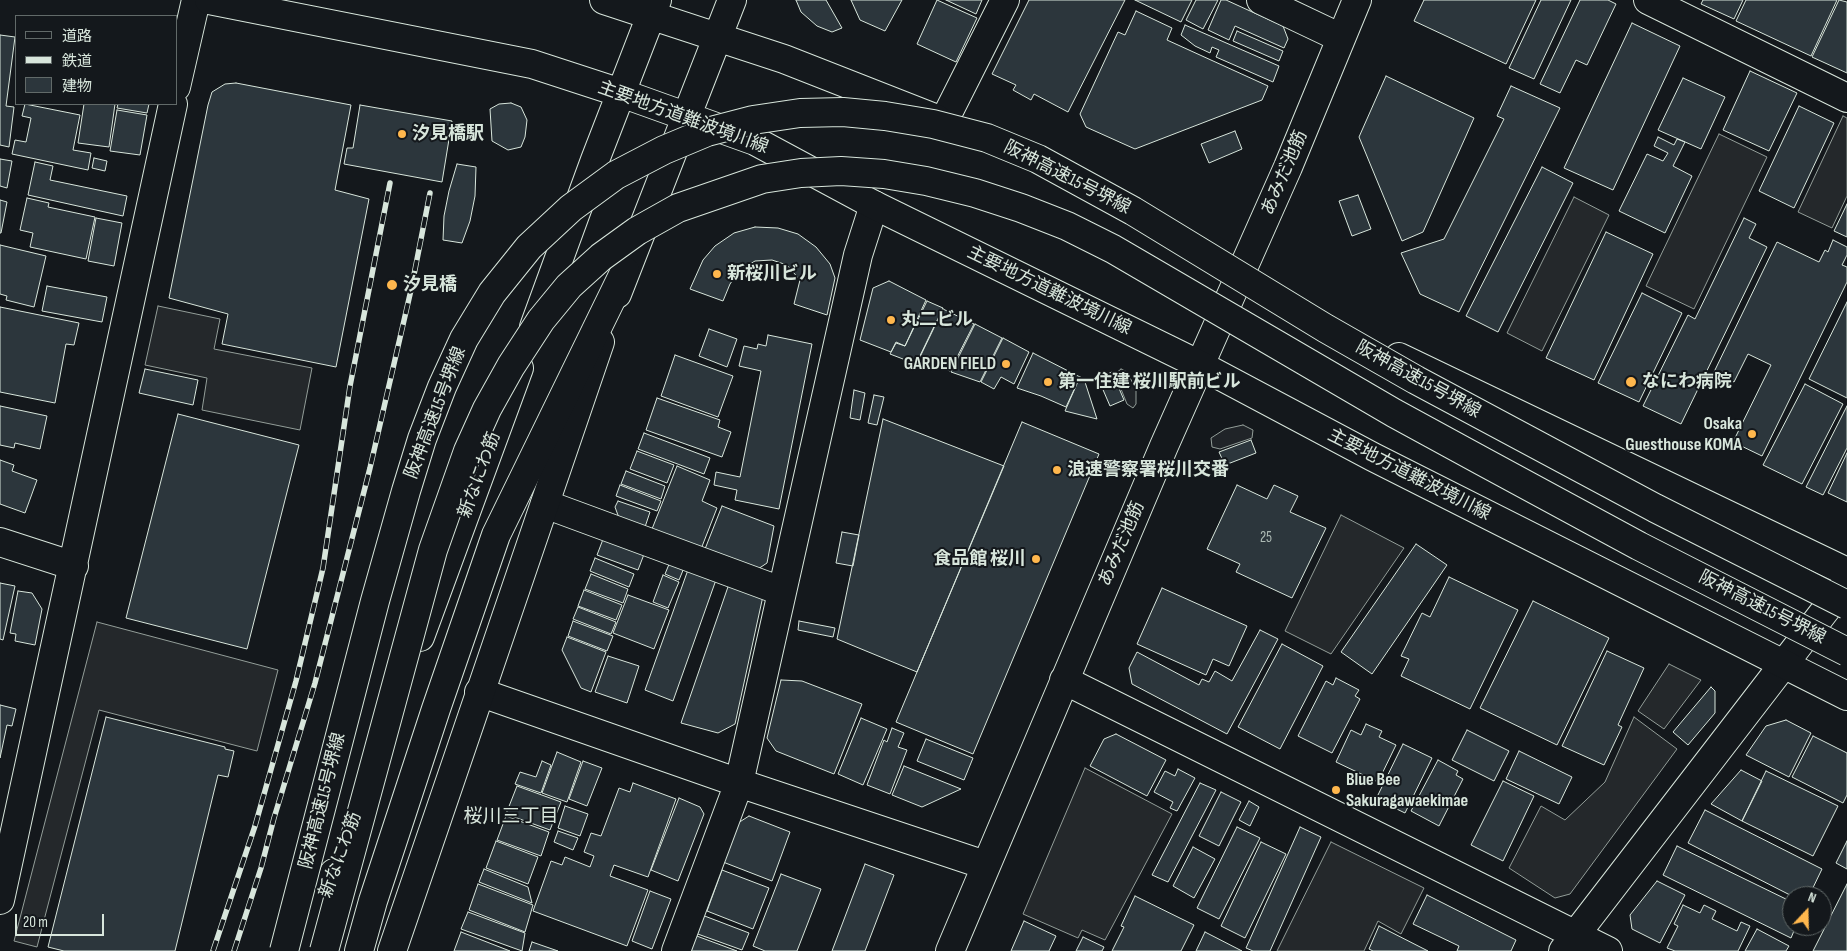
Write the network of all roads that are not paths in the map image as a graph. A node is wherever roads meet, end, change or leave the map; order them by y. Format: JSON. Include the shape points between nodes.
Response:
{"nodes":[{"id":1,"x":196,"y":0,"type":"edge"},
{"id":2,"x":209,"y":0,"type":"edge"},
{"id":3,"x":604,"y":0,"type":"edge"},
{"id":4,"x":732,"y":0,"type":"edge"},
{"id":5,"x":1004,"y":0,"type":"edge"},
{"id":6,"x":1261,"y":0,"type":"edge"},
{"id":7,"x":1356,"y":0,"type":"edge"},
{"id":8,"x":1648,"y":0,"type":"edge"},
{"id":9,"x":654,"y":8,"type":"edge"},
{"id":10,"x":718,"y":37,"type":"junction"},
{"id":11,"x":1341,"y":38,"type":"junction"},
{"id":12,"x":178,"y":78,"type":"edge"},
{"id":13,"x":621,"y":93,"type":"junction"},
{"id":14,"x":1847,"y":98,"type":"edge"},
{"id":15,"x":173,"y":105,"type":"edge"},
{"id":16,"x":687,"y":116,"type":"junction"},
{"id":17,"x":944,"y":121,"type":"junction"},
{"id":18,"x":874,"y":205,"type":"junction"},
{"id":19,"x":625,"y":271,"type":"junction"},
{"id":20,"x":1238,"y":280,"type":"junction"},
{"id":21,"x":1200,"y":365,"type":"junction"},
{"id":22,"x":545,"y":504,"type":"junction"},
{"id":23,"x":0,"y":542,"type":"edge"},
{"id":24,"x":74,"y":566,"type":"junction"},
{"id":25,"x":1847,"y":572,"type":"edge"},
{"id":26,"x":1847,"y":582,"type":"edge"},
{"id":27,"x":781,"y":591,"type":"junction"},
{"id":28,"x":1847,"y":605,"type":"edge"},
{"id":29,"x":1847,"y":652,"type":"edge"},
{"id":30,"x":1784,"y":665,"type":"junction"},
{"id":31,"x":1064,"y":680,"type":"junction"},
{"id":32,"x":479,"y":692,"type":"junction"},
{"id":33,"x":1847,"y":696,"type":"edge"},
{"id":34,"x":739,"y":783,"type":"junction"},
{"id":35,"x":985,"y":865,"type":"junction"},
{"id":36,"x":0,"y":900,"type":"edge"},
{"id":37,"x":1569,"y":943,"type":"edge"},
{"id":38,"x":284,"y":951,"type":"edge"},
{"id":39,"x":306,"y":951,"type":"edge"},
{"id":40,"x":324,"y":951,"type":"edge"},
{"id":41,"x":359,"y":951,"type":"edge"},
{"id":42,"x":392,"y":951,"type":"edge"},
{"id":43,"x":676,"y":951,"type":"edge"},
{"id":44,"x":950,"y":951,"type":"edge"},
{"id":45,"x":1608,"y":951,"type":"edge"}],
"edges":[{"from":1,"to":12,"type":"main road"},
{"from":2,"to":13,"type":"main road","name":"主要地方道難波境川線","via":[[532,64]]},
{"from":3,"to":9,"type":"main road"},
{"from":4,"to":10,"type":"main road"},
{"from":5,"to":17,"type":"main road"},
{"from":6,"to":11,"type":"main road"},
{"from":7,"to":11,"type":"main road","name":"あみだ池筋"},
{"from":8,"to":14,"type":"main road"},
{"from":9,"to":10,"type":"main road"},
{"from":9,"to":13,"type":"main road","name":"新なにわ筋"},
{"from":10,"to":16,"type":"main road"},
{"from":10,"to":17,"type":"main road"},
{"from":11,"to":20,"type":"main road","name":"あみだ池筋"},
{"from":13,"to":16,"type":"main road","name":"主要地方道難波境川線"},
{"from":13,"to":39,"type":"main road","name":"新なにわ筋"},
{"from":15,"to":24,"type":"main road"},
{"from":16,"to":18,"type":"main road","name":"主要地方道難波境川線","via":[[755,141]]},
{"from":16,"to":19,"type":"main road"},
{"from":17,"to":20,"type":"main road","via":[[1054,176]]},
{"from":18,"to":21,"type":"main road","name":"主要地方道難波境川線"},
{"from":18,"to":27,"type":"main road","via":[[858,255]]},
{"from":19,"to":22,"type":"main road"},
{"from":19,"to":41,"type":"main road","via":[[496,535]]},
{"from":20,"to":21,"type":"main road","name":"あみだ池筋"},
{"from":20,"to":25,"type":"main road"},
{"from":21,"to":30,"type":"main road","name":"主要地方道難波境川線","via":[[1372,457]]},
{"from":21,"to":31,"type":"main road","name":"あみだ池筋"},
{"from":22,"to":27,"type":"main road"},
{"from":22,"to":32,"type":"main road"},
{"from":23,"to":24,"type":"main road"},
{"from":24,"to":36,"type":"main road"},
{"from":26,"to":30,"type":"main road"},
{"from":27,"to":34,"type":"main road"},
{"from":28,"to":38,"type":"main road","name":"阪神高速15号堺線","bridge":true,"via":[[1655,508],[1416,380],[1133,211],[1038,159],[987,138],[885,116],[843,112],[800,113],[753,120],[707,132],[664,150],[616,175],[571,208],[529,247],[492,293],[464,339],[422,439],[403,500]]},
{"from":29,"to":40,"type":"main road","name":"阪神高速15号堺線","bridge":true,"via":[[1491,466],[1121,253],[1067,226],[975,193],[892,175],[841,171],[762,179],[678,208],[637,231],[601,257],[569,286],[540,320],[510,366],[468,452],[433,550]]},
{"from":30,"to":33,"type":"main road","name":"主要地方道難波境川線"},
{"from":30,"to":37,"type":"main road"},
{"from":31,"to":35,"type":"main road","name":"あみだ池筋"},
{"from":31,"to":37,"type":"main road"},
{"from":32,"to":34,"type":"main road"},
{"from":32,"to":42,"type":"main road"},
{"from":34,"to":35,"type":"main road"},
{"from":34,"to":43,"type":"main road"},
{"from":35,"to":44,"type":"main road","name":"あみだ池筋"},
{"from":37,"to":45,"type":"main road"}]}
